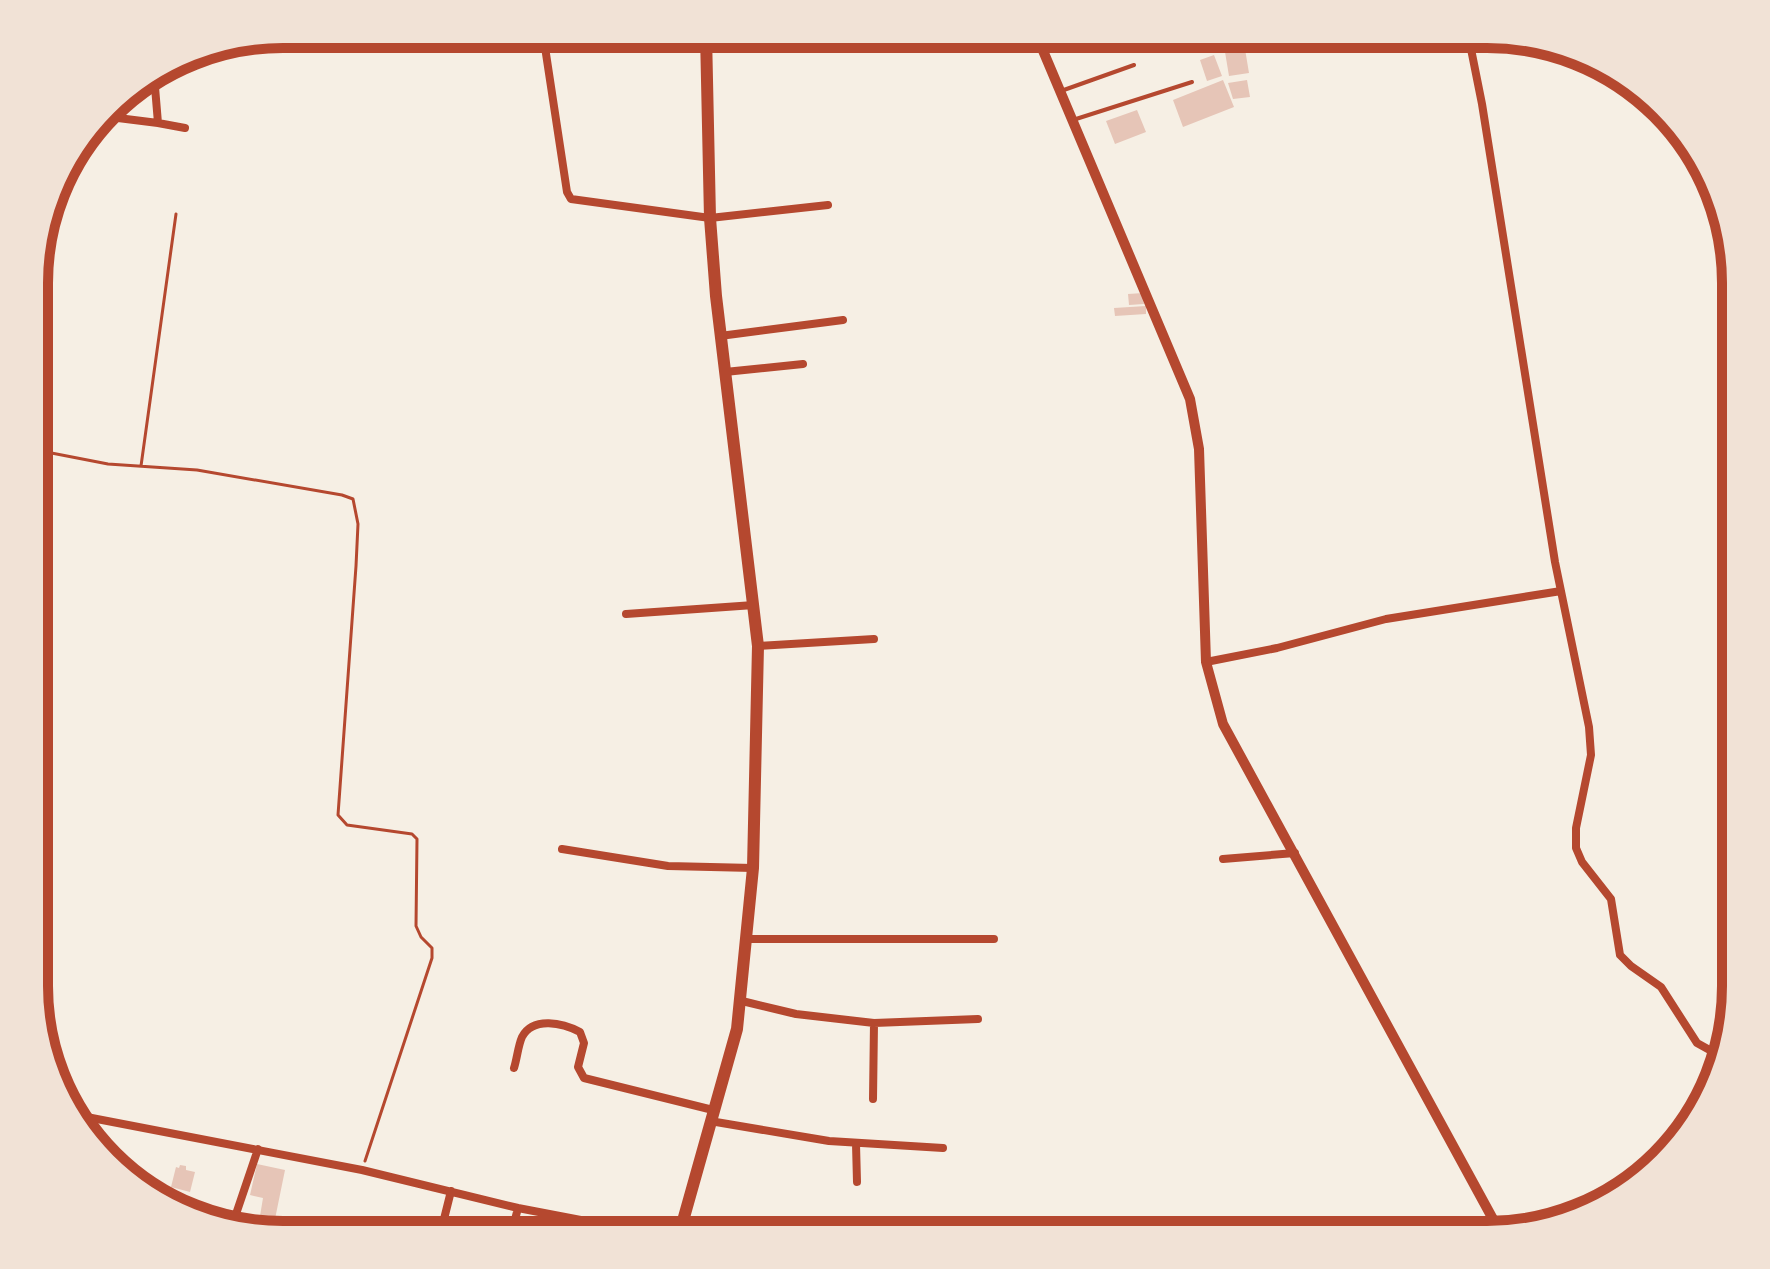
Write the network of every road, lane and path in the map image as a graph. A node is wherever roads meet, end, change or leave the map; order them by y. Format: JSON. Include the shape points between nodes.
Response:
{"nodes":[{"id":1,"x":545,"y":49,"type":"edge"},
{"id":2,"x":706,"y":49,"type":"edge"},
{"id":3,"x":1042,"y":49,"type":"edge"},
{"id":4,"x":1471,"y":49,"type":"edge"},
{"id":5,"x":1134,"y":65,"type":"dead end"},
{"id":6,"x":1192,"y":82,"type":"dead end"},
{"id":7,"x":155,"y":86,"type":"edge"},
{"id":8,"x":1060,"y":91,"type":"junction"},
{"id":9,"x":116,"y":118,"type":"edge"},
{"id":10,"x":1071,"y":121,"type":"junction"},
{"id":11,"x":158,"y":123,"type":"junction"},
{"id":12,"x":185,"y":128,"type":"dead end"},
{"id":13,"x":828,"y":205,"type":"dead end"},
{"id":14,"x":176,"y":214,"type":"dead end"},
{"id":15,"x":710,"y":218,"type":"junction"},
{"id":16,"x":843,"y":320,"type":"dead end"},
{"id":17,"x":720,"y":336,"type":"junction"},
{"id":18,"x":803,"y":364,"type":"dead end"},
{"id":19,"x":725,"y":372,"type":"junction"},
{"id":20,"x":48,"y":452,"type":"edge"},
{"id":21,"x":141,"y":466,"type":"junction"},
{"id":22,"x":1561,"y":591,"type":"junction"},
{"id":23,"x":754,"y":605,"type":"junction"},
{"id":24,"x":626,"y":614,"type":"dead end"},
{"id":25,"x":874,"y":639,"type":"dead end"},
{"id":26,"x":758,"y":646,"type":"junction"},
{"id":27,"x":1206,"y":662,"type":"junction"},
{"id":28,"x":562,"y":849,"type":"dead end"},
{"id":29,"x":1295,"y":853,"type":"junction"},
{"id":30,"x":1223,"y":859,"type":"dead end"},
{"id":31,"x":753,"y":868,"type":"junction"},
{"id":32,"x":746,"y":939,"type":"junction"},
{"id":33,"x":994,"y":939,"type":"dead end"},
{"id":34,"x":742,"y":1001,"type":"junction"},
{"id":35,"x":978,"y":1019,"type":"dead end"},
{"id":36,"x":874,"y":1023,"type":"junction"},
{"id":37,"x":1712,"y":1052,"type":"edge"},
{"id":38,"x":514,"y":1068,"type":"dead end"},
{"id":39,"x":873,"y":1099,"type":"dead end"},
{"id":40,"x":711,"y":1116,"type":"junction"},
{"id":41,"x":88,"y":1117,"type":"edge"},
{"id":42,"x":856,"y":1144,"type":"junction"},
{"id":43,"x":943,"y":1148,"type":"dead end"},
{"id":44,"x":258,"y":1149,"type":"junction"},
{"id":45,"x":362,"y":1170,"type":"junction"},
{"id":46,"x":857,"y":1182,"type":"dead end"},
{"id":47,"x":451,"y":1191,"type":"junction"},
{"id":48,"x":518,"y":1208,"type":"junction"},
{"id":49,"x":235,"y":1216,"type":"edge"},
{"id":50,"x":444,"y":1220,"type":"edge"},
{"id":51,"x":515,"y":1220,"type":"edge"},
{"id":52,"x":582,"y":1220,"type":"edge"},
{"id":53,"x":683,"y":1220,"type":"edge"},
{"id":54,"x":1494,"y":1221,"type":"edge"}],
"edges":[{"from":1,"to":15,"type":"street","via":[[570,198]]},
{"from":2,"to":15,"type":"main road"},
{"from":3,"to":8,"type":"street"},
{"from":4,"to":22,"type":"street"},
{"from":5,"to":8,"type":"lane"},
{"from":6,"to":10,"type":"lane"},
{"from":7,"to":11,"type":"street"},
{"from":8,"to":10,"type":"street"},
{"from":9,"to":11,"type":"street"},
{"from":10,"to":27,"type":"street","via":[[1190,399],[1199,449]]},
{"from":11,"to":12,"type":"street"},
{"from":13,"to":15,"type":"street"},
{"from":14,"to":21,"type":"path"},
{"from":15,"to":17,"type":"main road"},
{"from":16,"to":17,"type":"street"},
{"from":17,"to":19,"type":"main road"},
{"from":18,"to":19,"type":"street"},
{"from":19,"to":23,"type":"main road"},
{"from":20,"to":21,"type":"path"},
{"from":21,"to":45,"type":"path","via":[[197,470],[342,495],[353,499],[356,507],[338,815],[347,825],[417,839],[416,926],[432,948]]},
{"from":22,"to":27,"type":"street","via":[[1386,619]]},
{"from":22,"to":37,"type":"street","via":[[1591,748],[1576,848],[1611,899],[1620,955],[1661,987],[1697,1043]]},
{"from":23,"to":24,"type":"street"},
{"from":23,"to":26,"type":"main road"},
{"from":25,"to":26,"type":"street"},
{"from":26,"to":31,"type":"main road"},
{"from":27,"to":29,"type":"street","via":[[1223,724]]},
{"from":28,"to":31,"type":"street","via":[[668,866]]},
{"from":29,"to":30,"type":"street"},
{"from":29,"to":54,"type":"street"},
{"from":31,"to":32,"type":"main road"},
{"from":32,"to":33,"type":"street"},
{"from":32,"to":34,"type":"main road"},
{"from":34,"to":36,"type":"street"},
{"from":34,"to":40,"type":"main road"},
{"from":35,"to":36,"type":"street"},
{"from":36,"to":39,"type":"street"},
{"from":38,"to":40,"type":"street","via":[[530,1027],[570,1027],[580,1032],[584,1043],[578,1067],[584,1078]]},
{"from":40,"to":42,"type":"street"},
{"from":40,"to":53,"type":"main road"},
{"from":41,"to":44,"type":"street"},
{"from":42,"to":43,"type":"street"},
{"from":42,"to":46,"type":"street"},
{"from":44,"to":45,"type":"street"},
{"from":44,"to":49,"type":"street"},
{"from":45,"to":47,"type":"street"},
{"from":47,"to":48,"type":"street"},
{"from":47,"to":50,"type":"street"},
{"from":48,"to":51,"type":"street"},
{"from":48,"to":52,"type":"street"}]}
